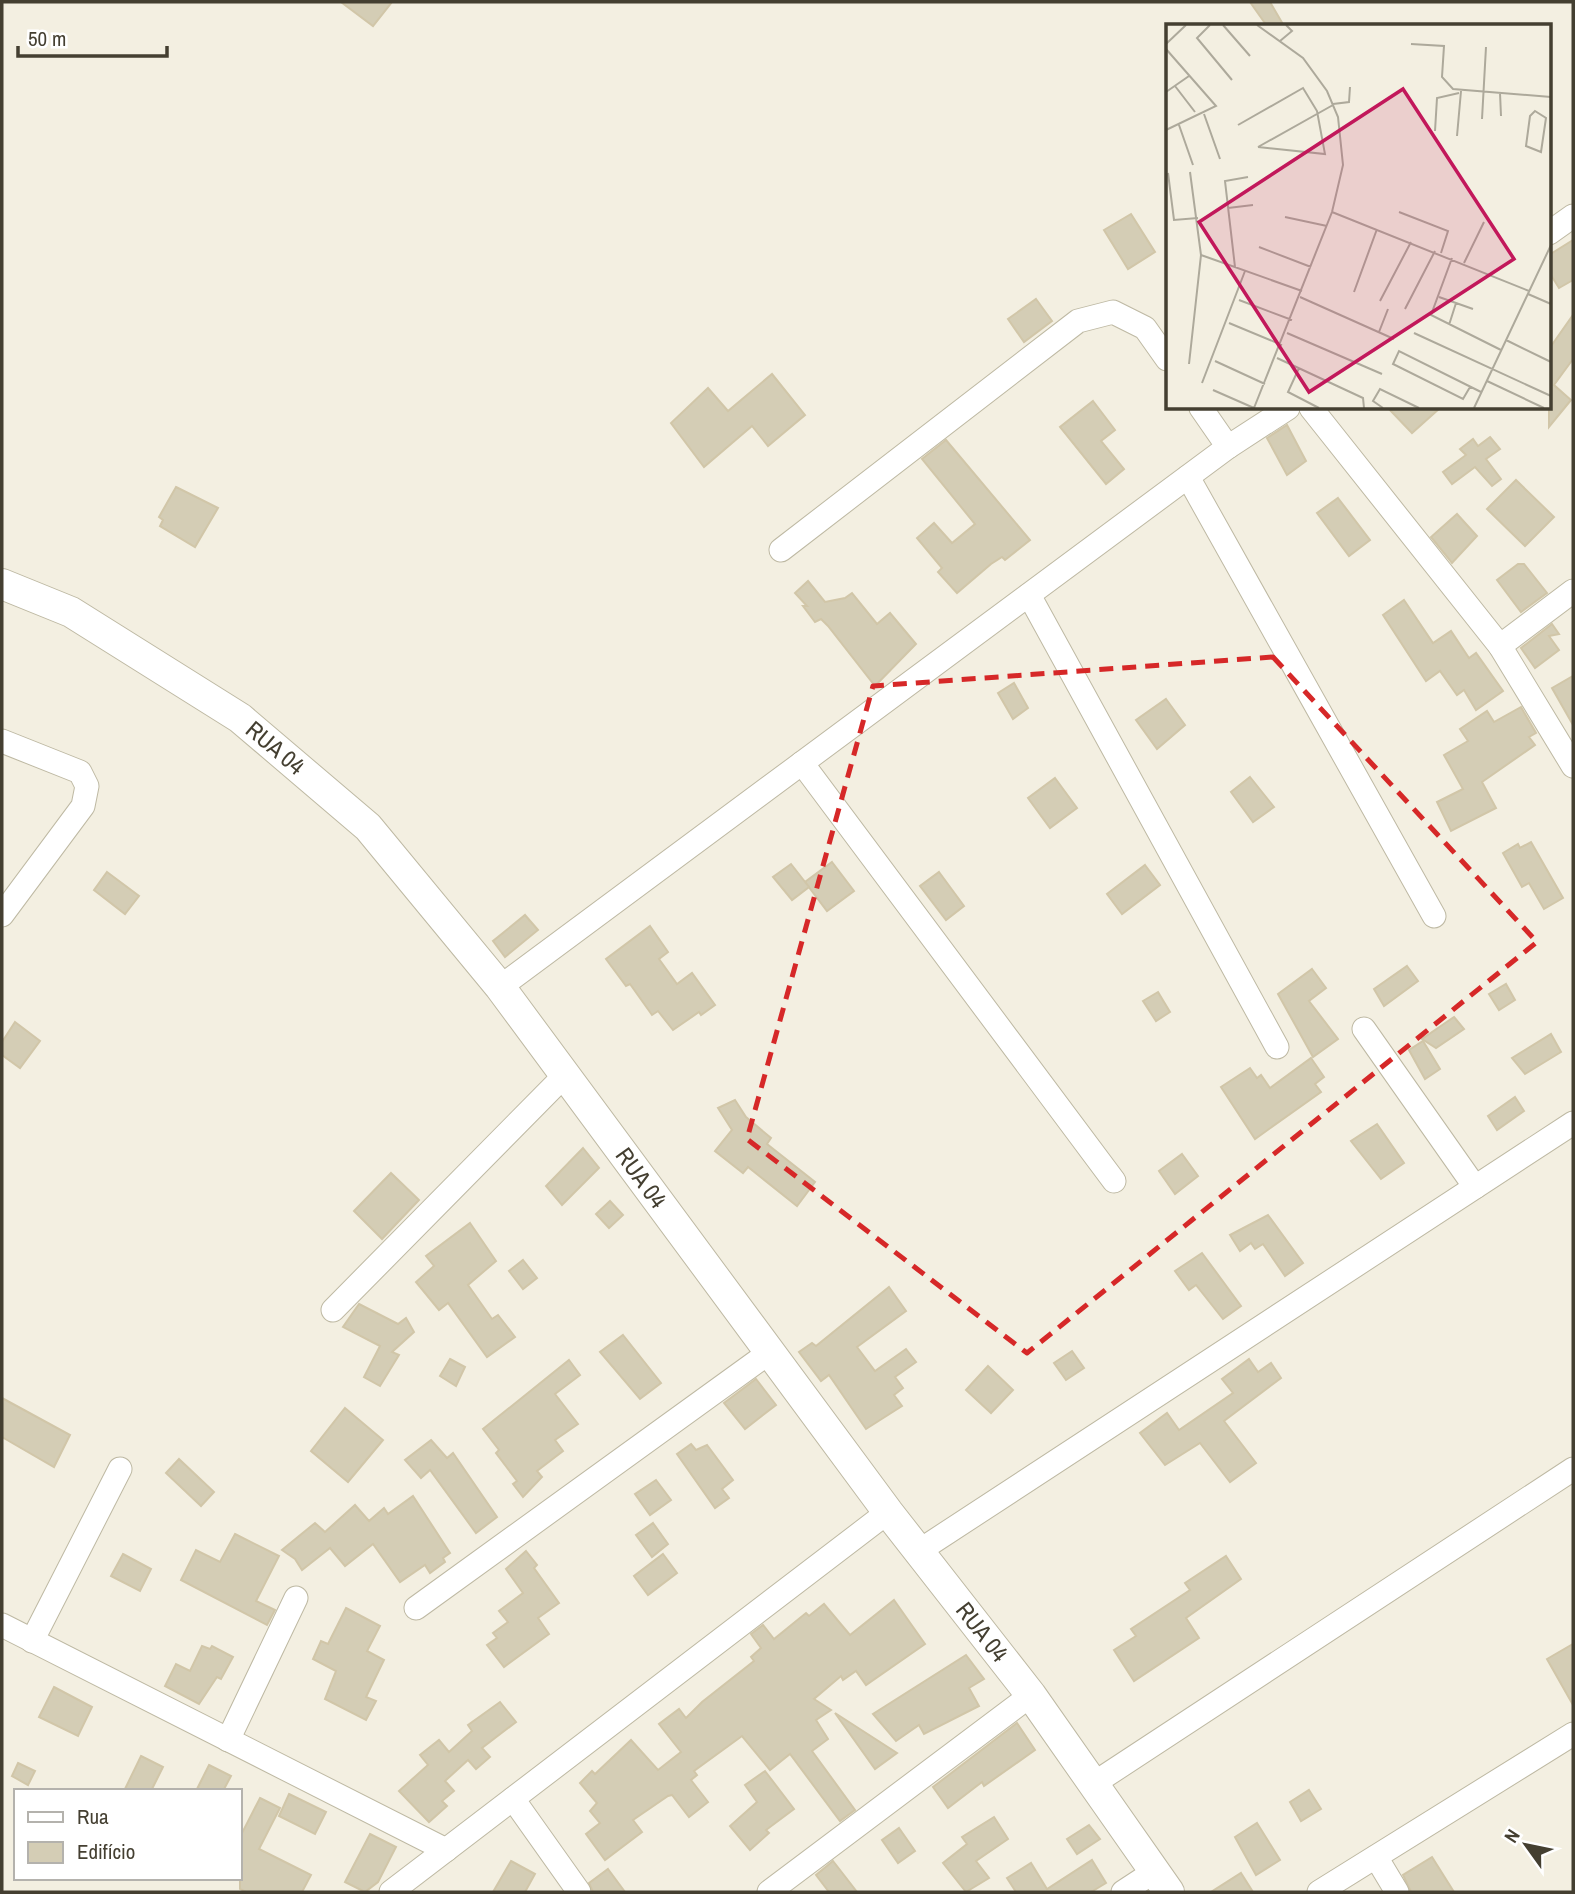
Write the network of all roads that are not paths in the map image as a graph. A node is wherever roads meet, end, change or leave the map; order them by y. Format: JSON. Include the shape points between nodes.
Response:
{"nodes":[{"id":1,"x":1573,"y":216,"type":"edge"},
{"id":2,"x":1550,"y":232,"type":"edge"},
{"id":3,"x":1166,"y":358,"type":"edge"},
{"id":4,"x":1202,"y":410,"type":"edge"},
{"id":5,"x":1285,"y":410,"type":"edge"},
{"id":6,"x":1313,"y":410,"type":"edge"},
{"id":7,"x":1228,"y":447,"type":"junction"},
{"id":8,"x":1188,"y":477,"type":"junction"},
{"id":9,"x":781,"y":550,"type":"dead end"},
{"id":10,"x":2,"y":584,"type":"edge"},
{"id":11,"x":1573,"y":591,"type":"edge"},
{"id":12,"x":1028,"y":595,"type":"junction"},
{"id":13,"x":1500,"y":646,"type":"junction"},
{"id":14,"x":2,"y":741,"type":"edge"},
{"id":15,"x":802,"y":763,"type":"junction"},
{"id":16,"x":1573,"y":766,"type":"edge"},
{"id":17,"x":2,"y":915,"type":"edge"},
{"id":18,"x":1434,"y":916,"type":"dead end"},
{"id":19,"x":500,"y":987,"type":"junction"},
{"id":20,"x":1364,"y":1030,"type":"dead end"},
{"id":21,"x":1277,"y":1047,"type":"dead end"},
{"id":22,"x":565,"y":1075,"type":"junction"},
{"id":23,"x":1573,"y":1123,"type":"edge"},
{"id":24,"x":1114,"y":1181,"type":"dead end"},
{"id":25,"x":1475,"y":1187,"type":"junction"},
{"id":26,"x":333,"y":1310,"type":"dead end"},
{"id":27,"x":770,"y":1352,"type":"junction"},
{"id":28,"x":120,"y":1469,"type":"dead end"},
{"id":29,"x":1573,"y":1469,"type":"edge"},
{"id":30,"x":888,"y":1512,"type":"junction"},
{"id":31,"x":919,"y":1552,"type":"junction"},
{"id":32,"x":296,"y":1598,"type":"dead end"},
{"id":33,"x":416,"y":1608,"type":"dead end"},
{"id":34,"x":2,"y":1625,"type":"edge"},
{"id":35,"x":32,"y":1641,"type":"junction"},
{"id":36,"x":1031,"y":1695,"type":"junction"},
{"id":37,"x":1573,"y":1734,"type":"edge"},
{"id":38,"x":228,"y":1740,"type":"junction"},
{"id":39,"x":1093,"y":1783,"type":"junction"},
{"id":40,"x":513,"y":1799,"type":"junction"},
{"id":41,"x":446,"y":1850,"type":"junction"},
{"id":42,"x":1376,"y":1857,"type":"junction"},
{"id":43,"x":1162,"y":1882,"type":"edge"},
{"id":44,"x":391,"y":1892,"type":"edge"},
{"id":45,"x":579,"y":1892,"type":"edge"},
{"id":46,"x":769,"y":1892,"type":"edge"},
{"id":47,"x":1123,"y":1892,"type":"edge"},
{"id":48,"x":1319,"y":1892,"type":"edge"},
{"id":49,"x":1397,"y":1892,"type":"edge"}],
"edges":[{"from":1,"to":2,"type":"street"},
{"from":3,"to":9,"type":"street","via":[[1145,328],[1113,312],[1078,321]]},
{"from":4,"to":7,"type":"street"},
{"from":5,"to":7,"type":"street"},
{"from":6,"to":13,"type":"street"},
{"from":7,"to":8,"type":"street"},
{"from":8,"to":12,"type":"street"},
{"from":8,"to":18,"type":"street"},
{"from":10,"to":19,"type":"street","name":"RUA 04","via":[[71,612],[240,718],[368,827]]},
{"from":11,"to":13,"type":"street"},
{"from":12,"to":15,"type":"street"},
{"from":12,"to":21,"type":"street"},
{"from":13,"to":16,"type":"street"},
{"from":14,"to":17,"type":"street","via":[[80,772],[87,786],[83,806]]},
{"from":15,"to":19,"type":"street"},
{"from":15,"to":24,"type":"street"},
{"from":19,"to":22,"type":"street","name":"RUA 04"},
{"from":20,"to":25,"type":"street"},
{"from":22,"to":26,"type":"street"},
{"from":22,"to":27,"type":"street","name":"RUA 04"},
{"from":23,"to":25,"type":"street"},
{"from":25,"to":31,"type":"street"},
{"from":27,"to":30,"type":"street","name":"RUA 04"},
{"from":27,"to":33,"type":"street"},
{"from":28,"to":35,"type":"street"},
{"from":29,"to":39,"type":"street"},
{"from":30,"to":31,"type":"street","name":"RUA 04"},
{"from":30,"to":40,"type":"street"},
{"from":31,"to":36,"type":"street","name":"RUA 04"},
{"from":32,"to":38,"type":"street"},
{"from":34,"to":35,"type":"street"},
{"from":35,"to":38,"type":"street"},
{"from":36,"to":39,"type":"street","name":"RUA 04"},
{"from":36,"to":46,"type":"street"},
{"from":37,"to":42,"type":"street"},
{"from":38,"to":41,"type":"street"},
{"from":39,"to":43,"type":"street","name":"RUA 04"},
{"from":40,"to":41,"type":"street"},
{"from":40,"to":45,"type":"street"},
{"from":41,"to":44,"type":"street"},
{"from":42,"to":48,"type":"street"},
{"from":42,"to":49,"type":"street"},
{"from":43,"to":47,"type":"street"}]}
